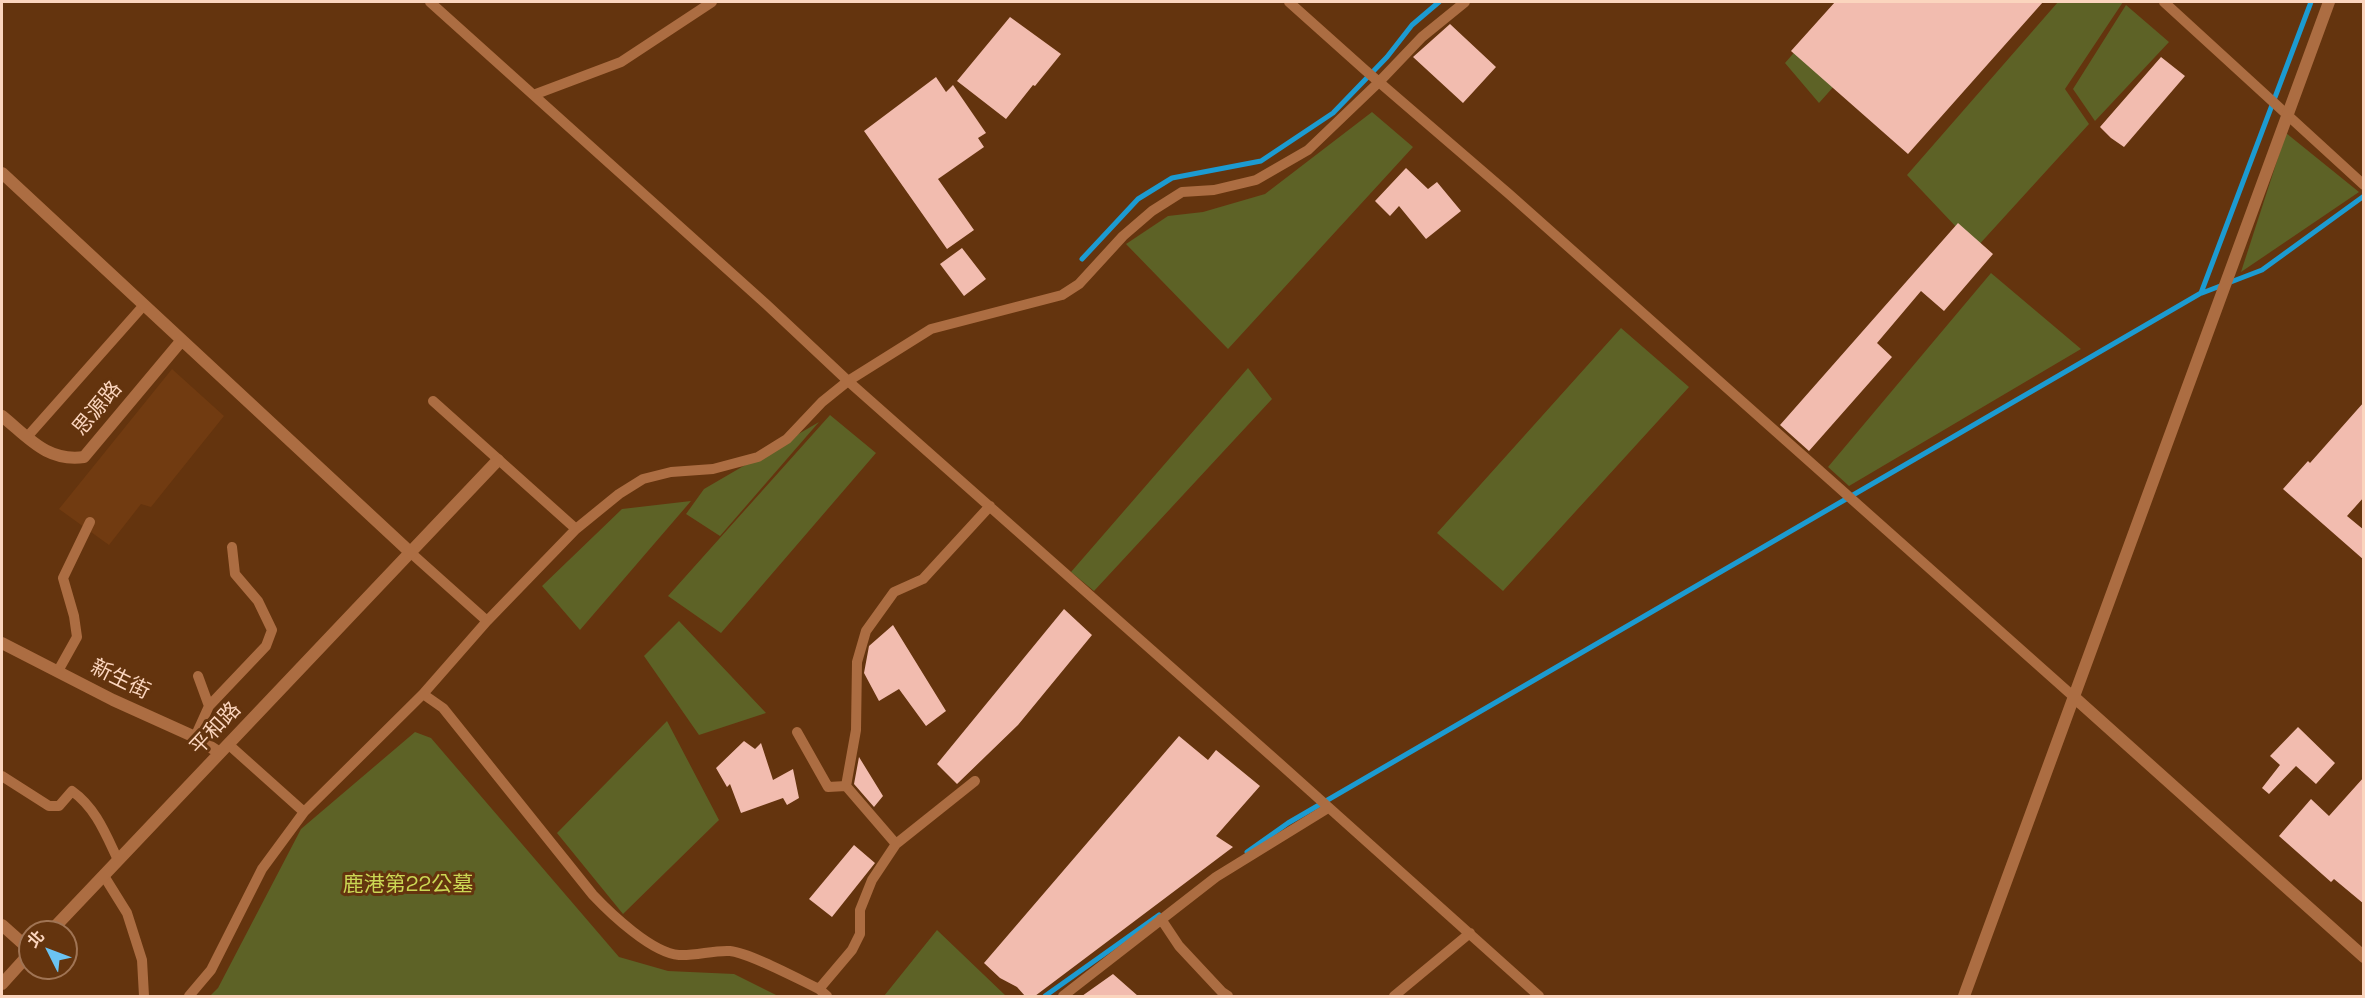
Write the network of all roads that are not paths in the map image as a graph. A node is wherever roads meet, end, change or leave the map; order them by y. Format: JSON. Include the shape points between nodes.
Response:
{"nodes":[{"id":1,"x":430,"y":2,"type":"edge"},
{"id":2,"x":712,"y":2,"type":"edge"},
{"id":3,"x":1289,"y":2,"type":"edge"},
{"id":4,"x":1465,"y":2,"type":"edge"},
{"id":5,"x":2164,"y":2,"type":"edge"},
{"id":6,"x":2329,"y":2,"type":"edge"},
{"id":7,"x":1379,"y":82,"type":"junction"},
{"id":8,"x":536,"y":94,"type":"junction"},
{"id":9,"x":2283,"y":111,"type":"junction"},
{"id":10,"x":2,"y":173,"type":"edge"},
{"id":11,"x":2364,"y":185,"type":"edge"},
{"id":12,"x":144,"y":305,"type":"junction"},
{"id":13,"x":182,"y":340,"type":"junction"},
{"id":14,"x":848,"y":381,"type":"junction"},
{"id":15,"x":433,"y":401,"type":"dead end"},
{"id":16,"x":2,"y":416,"type":"edge"},
{"id":17,"x":27,"y":437,"type":"junction"},
{"id":18,"x":498,"y":460,"type":"junction"},
{"id":19,"x":990,"y":506,"type":"junction"},
{"id":20,"x":90,"y":522,"type":"dead end"},
{"id":21,"x":576,"y":529,"type":"junction"},
{"id":22,"x":232,"y":547,"type":"dead end"},
{"id":23,"x":411,"y":553,"type":"junction"},
{"id":24,"x":487,"y":621,"type":"junction"},
{"id":25,"x":2,"y":643,"type":"edge"},
{"id":26,"x":58,"y":670,"type":"junction"},
{"id":27,"x":198,"y":676,"type":"dead end"},
{"id":28,"x":423,"y":694,"type":"junction"},
{"id":29,"x":2074,"y":697,"type":"junction"},
{"id":30,"x":209,"y":706,"type":"junction"},
{"id":31,"x":797,"y":732,"type":"dead end"},
{"id":32,"x":195,"y":737,"type":"junction"},
{"id":33,"x":224,"y":749,"type":"junction"},
{"id":34,"x":2,"y":776,"type":"edge"},
{"id":35,"x":975,"y":781,"type":"dead end"},
{"id":36,"x":846,"y":786,"type":"junction"},
{"id":37,"x":1328,"y":808,"type":"junction"},
{"id":38,"x":304,"y":812,"type":"junction"},
{"id":39,"x":896,"y":844,"type":"junction"},
{"id":40,"x":118,"y":860,"type":"junction"},
{"id":41,"x":104,"y":876,"type":"junction"},
{"id":42,"x":1161,"y":919,"type":"junction"},
{"id":43,"x":62,"y":920,"type":"edge"},
{"id":44,"x":2,"y":925,"type":"edge"},
{"id":45,"x":1470,"y":933,"type":"junction"},
{"id":46,"x":18,"y":940,"type":"edge"},
{"id":47,"x":2364,"y":957,"type":"edge"},
{"id":48,"x":18,"y":966,"type":"edge"},
{"id":49,"x":2,"y":984,"type":"edge"},
{"id":50,"x":823,"y":993,"type":"edge"},
{"id":51,"x":144,"y":996,"type":"edge"},
{"id":52,"x":189,"y":996,"type":"edge"},
{"id":53,"x":1063,"y":996,"type":"edge"},
{"id":54,"x":1228,"y":996,"type":"edge"},
{"id":55,"x":1394,"y":996,"type":"edge"},
{"id":56,"x":1539,"y":996,"type":"edge"},
{"id":57,"x":1964,"y":996,"type":"edge"}],
"edges":[{"from":1,"to":8,"type":"lane"},
{"from":2,"to":8,"type":"lane","via":[[621,62]]},
{"from":3,"to":7,"type":"lane"},
{"from":4,"to":7,"type":"lane","via":[[1422,37]]},
{"from":5,"to":9,"type":"lane"},
{"from":6,"to":9,"type":"street"},
{"from":7,"to":14,"type":"lane","via":[[1308,150],[1281,167],[1256,180],[1214,190],[1182,192],[1152,211],[1079,284],[1062,295],[931,329]]},
{"from":7,"to":29,"type":"lane"},
{"from":8,"to":14,"type":"lane"},
{"from":9,"to":11,"type":"lane"},
{"from":9,"to":29,"type":"street"},
{"from":10,"to":12,"type":"street"},
{"from":12,"to":13,"type":"street"},
{"from":12,"to":17,"type":"lane"},
{"from":13,"to":17,"type":"street","name":"思源路","via":[[84,456],[68,459],[48,454]]},
{"from":13,"to":23,"type":"street"},
{"from":14,"to":19,"type":"lane"},
{"from":14,"to":21,"type":"lane","via":[[787,439],[758,457],[713,469],[642,479]]},
{"from":15,"to":18,"type":"lane"},
{"from":16,"to":17,"type":"street","name":"思源路"},
{"from":18,"to":21,"type":"lane"},
{"from":18,"to":23,"type":"street","name":"平和路"},
{"from":19,"to":36,"type":"lane","via":[[923,579],[894,592],[866,631],[857,662],[856,730]]},
{"from":19,"to":37,"type":"lane"},
{"from":20,"to":26,"type":"lane","via":[[63,578],[77,637]]},
{"from":21,"to":24,"type":"lane"},
{"from":22,"to":30,"type":"lane","via":[[235,574],[258,601],[272,630],[266,646]]},
{"from":23,"to":24,"type":"lane"},
{"from":23,"to":33,"type":"street","name":"平和路"},
{"from":24,"to":28,"type":"lane"},
{"from":25,"to":26,"type":"street","name":"新生街"},
{"from":26,"to":32,"type":"street","name":"新生街"},
{"from":27,"to":30,"type":"lane"},
{"from":28,"to":38,"type":"lane"},
{"from":28,"to":50,"type":"lane","via":[[443,708],[593,895],[645,941],[677,955],[730,951]]},
{"from":29,"to":47,"type":"street"},
{"from":29,"to":57,"type":"street"},
{"from":30,"to":32,"type":"lane"},
{"from":31,"to":36,"type":"lane","via":[[828,787]]},
{"from":32,"to":33,"type":"street","name":"新生街"},
{"from":33,"to":38,"type":"lane"},
{"from":33,"to":40,"type":"street","name":"平和路"},
{"from":34,"to":40,"type":"lane","via":[[49,806],[59,806],[72,791],[93,811]]},
{"from":35,"to":39,"type":"lane"},
{"from":36,"to":39,"type":"lane"},
{"from":37,"to":42,"type":"lane","via":[[1225,871]]},
{"from":37,"to":45,"type":"lane"},
{"from":38,"to":52,"type":"lane","via":[[262,869],[211,970]]},
{"from":39,"to":50,"type":"lane","via":[[872,880],[860,910],[860,934]]},
{"from":40,"to":41,"type":"street","name":"平和路"},
{"from":41,"to":43,"type":"street","name":"平和路"},
{"from":41,"to":51,"type":"lane","via":[[127,913],[142,960]]},
{"from":42,"to":53,"type":"lane"},
{"from":42,"to":54,"type":"lane","via":[[1179,946]]},
{"from":44,"to":46,"type":"street"},
{"from":45,"to":55,"type":"lane"},
{"from":45,"to":56,"type":"lane"},
{"from":48,"to":49,"type":"street"}]}
